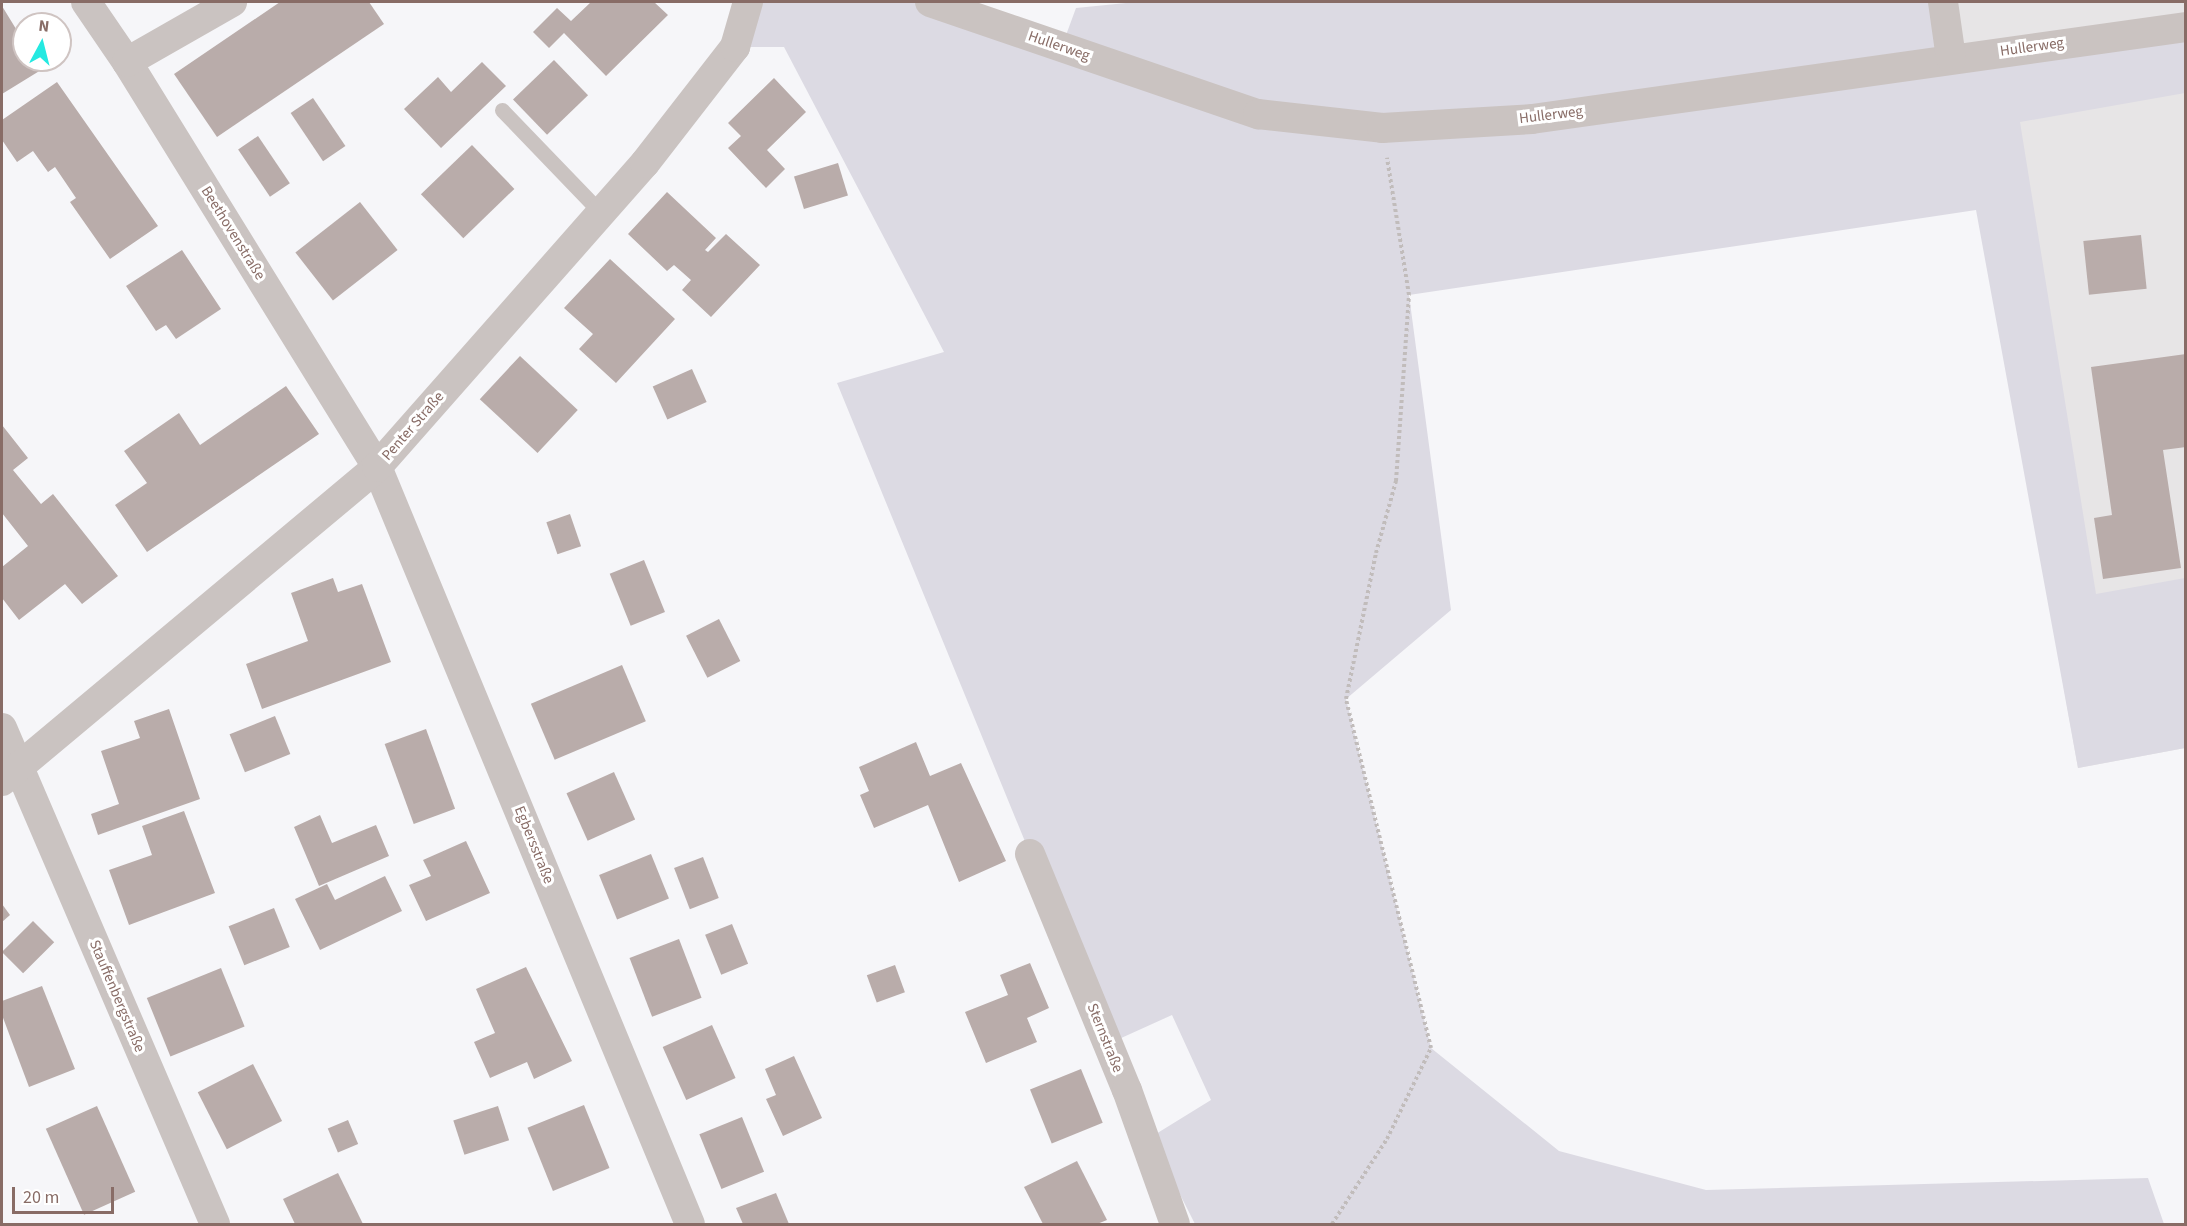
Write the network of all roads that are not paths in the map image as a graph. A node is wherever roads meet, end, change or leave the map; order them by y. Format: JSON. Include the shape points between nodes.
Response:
{"nodes":[{"id":1,"x":86,"y":2,"type":"edge"},
{"id":2,"x":232,"y":2,"type":"edge"},
{"id":3,"x":748,"y":2,"type":"edge"},
{"id":4,"x":930,"y":2,"type":"edge"},
{"id":5,"x":1943,"y":2,"type":"edge"},
{"id":6,"x":2186,"y":27,"type":"edge"},
{"id":7,"x":1952,"y":58,"type":"junction"},
{"id":8,"x":127,"y":62,"type":"junction"},
{"id":9,"x":502,"y":110,"type":"dead end"},
{"id":10,"x":601,"y":213,"type":"junction"},
{"id":11,"x":377,"y":467,"type":"junction"},
{"id":12,"x":2,"y":728,"type":"edge"},
{"id":13,"x":10,"y":774,"type":"edge"},
{"id":14,"x":1030,"y":854,"type":"dead end"},
{"id":15,"x":215,"y":1224,"type":"edge"},
{"id":16,"x":690,"y":1224,"type":"edge"},
{"id":17,"x":1175,"y":1224,"type":"edge"}],
"edges":[{"from":1,"to":8,"type":"street","name":"Beethovenstraße"},
{"from":2,"to":8,"type":"street"},
{"from":3,"to":10,"type":"street","name":"Penter Straße","via":[[735,47]]},
{"from":4,"to":7,"type":"street","name":"Hullerweg","via":[[1258,114],[1382,128],[1532,119]]},
{"from":5,"to":7,"type":"street"},
{"from":6,"to":7,"type":"street","name":"Hullerweg"},
{"from":8,"to":11,"type":"street","name":"Beethovenstraße"},
{"from":9,"to":10,"type":"lane"},
{"from":10,"to":11,"type":"street","name":"Penter Straße"},
{"from":11,"to":13,"type":"street","name":"Penter Straße"},
{"from":11,"to":16,"type":"street","name":"Egbersstraße"},
{"from":12,"to":13,"type":"street","name":"Stauffenbergstraße"},
{"from":13,"to":15,"type":"street","name":"Stauffenbergstraße"},
{"from":14,"to":17,"type":"street","name":"Sternstraße","via":[[1127,1090]]}]}
